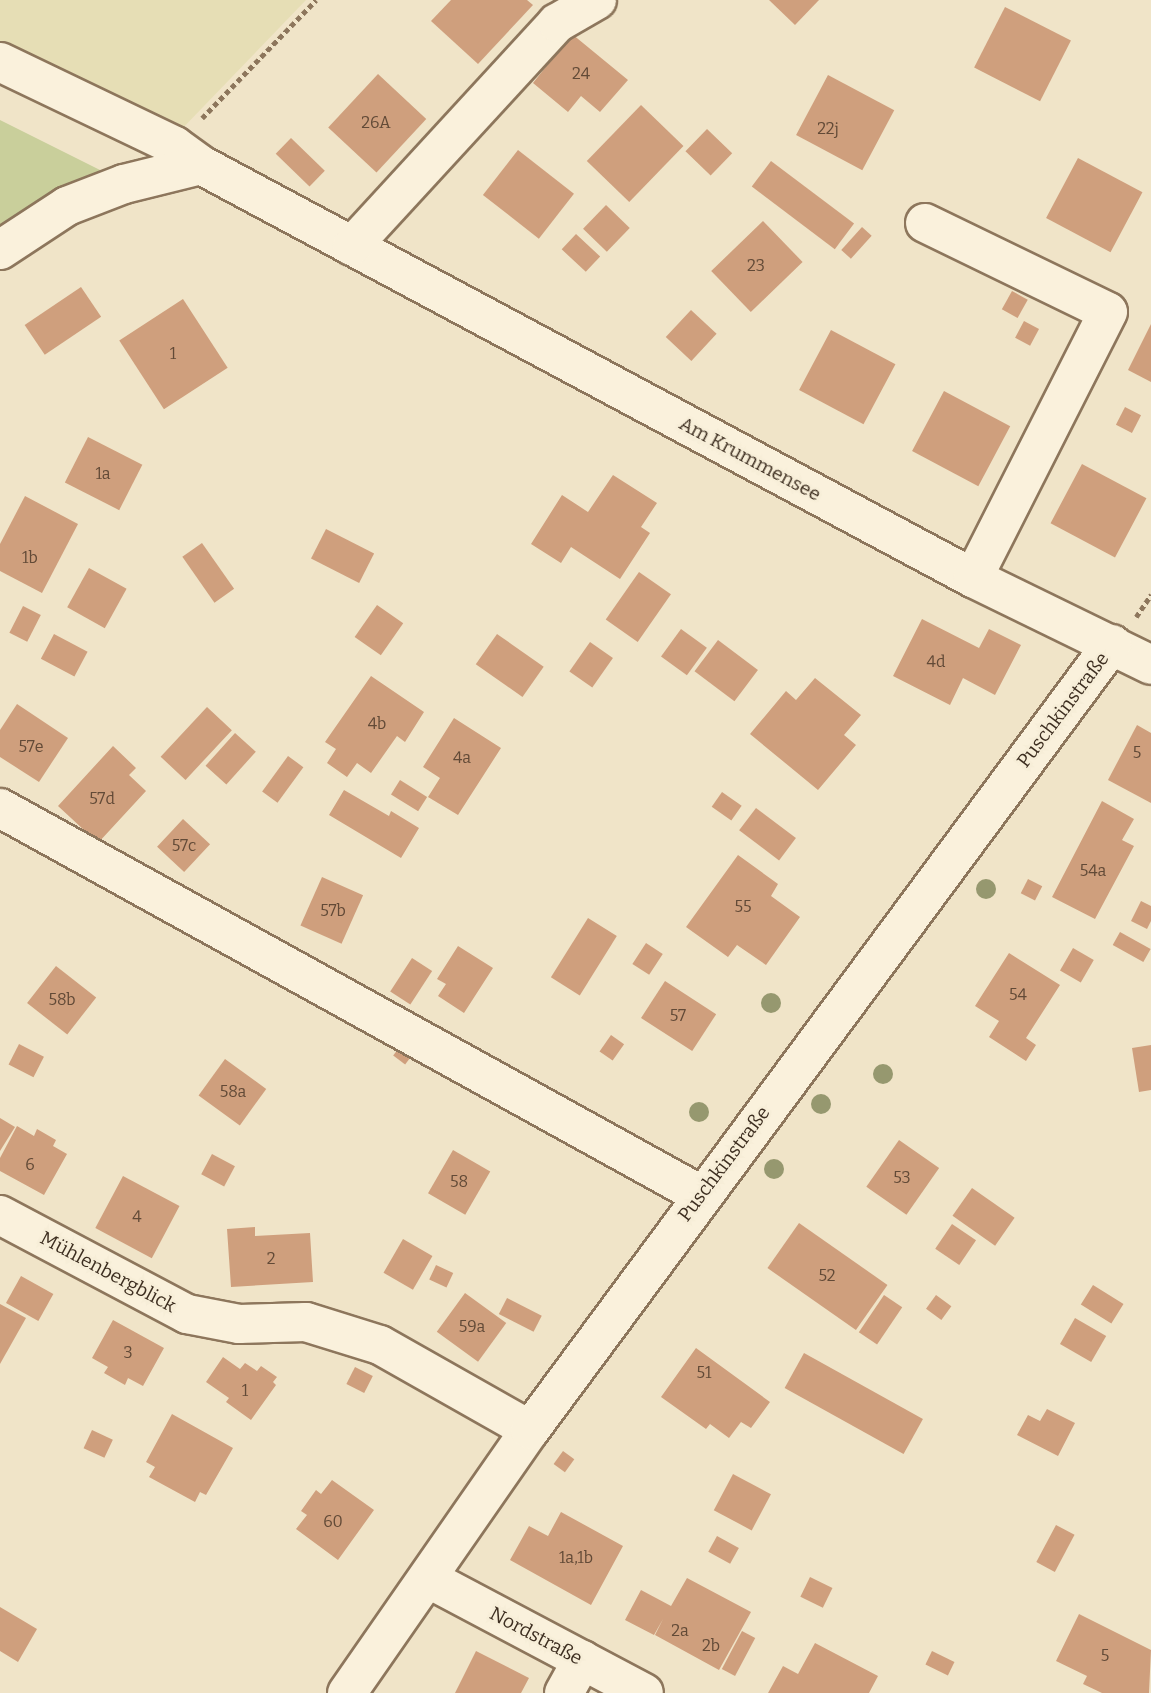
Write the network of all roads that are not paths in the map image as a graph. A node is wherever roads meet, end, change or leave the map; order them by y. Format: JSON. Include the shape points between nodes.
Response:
{"nodes":[{"id":1,"x":597,"y":0,"type":"edge"},
{"id":2,"x":0,"y":62,"type":"edge"},
{"id":3,"x":188,"y":155,"type":"junction"},
{"id":4,"x":925,"y":223,"type":"dead end"},
{"id":5,"x":352,"y":246,"type":"junction"},
{"id":6,"x":0,"y":250,"type":"edge"},
{"id":7,"x":973,"y":578,"type":"junction"},
{"id":8,"x":1112,"y":644,"type":"junction"},
{"id":9,"x":1151,"y":665,"type":"edge"},
{"id":10,"x":0,"y":808,"type":"edge"},
{"id":11,"x":701,"y":1195,"type":"junction"},
{"id":12,"x":0,"y":1215,"type":"edge"},
{"id":13,"x":530,"y":1430,"type":"junction"},
{"id":14,"x":429,"y":1578,"type":"junction"},
{"id":15,"x":573,"y":1677,"type":"edge"},
{"id":16,"x":347,"y":1693,"type":"edge"},
{"id":17,"x":644,"y":1693,"type":"edge"}],
"edges":[{"from":1,"to":5,"type":"street","via":[[557,23]]},
{"from":2,"to":3,"type":"street","name":"Am Krummensee"},
{"from":3,"to":5,"type":"street","name":"Am Krummensee"},
{"from":3,"to":6,"type":"street","via":[[67,206]]},
{"from":4,"to":7,"type":"street","via":[[1108,312]]},
{"from":5,"to":7,"type":"street","name":"Am Krummensee"},
{"from":7,"to":8,"type":"street","name":"Am Krummensee"},
{"from":8,"to":9,"type":"street","name":"Am Krummensee"},
{"from":8,"to":11,"type":"street","name":"Puschkinstraße"},
{"from":10,"to":11,"type":"street"},
{"from":11,"to":13,"type":"street","name":"Puschkinstraße"},
{"from":12,"to":13,"type":"street","name":"Mühlenbergblick","via":[[187,1314],[239,1324],[306,1322],[380,1345]]},
{"from":13,"to":14,"type":"street","name":"Puschkinstraße"},
{"from":14,"to":15,"type":"street","name":"Nordstraße"},
{"from":14,"to":16,"type":"street","name":"Puschkinstraße"},
{"from":15,"to":17,"type":"street","name":"Nordstraße"}]}
